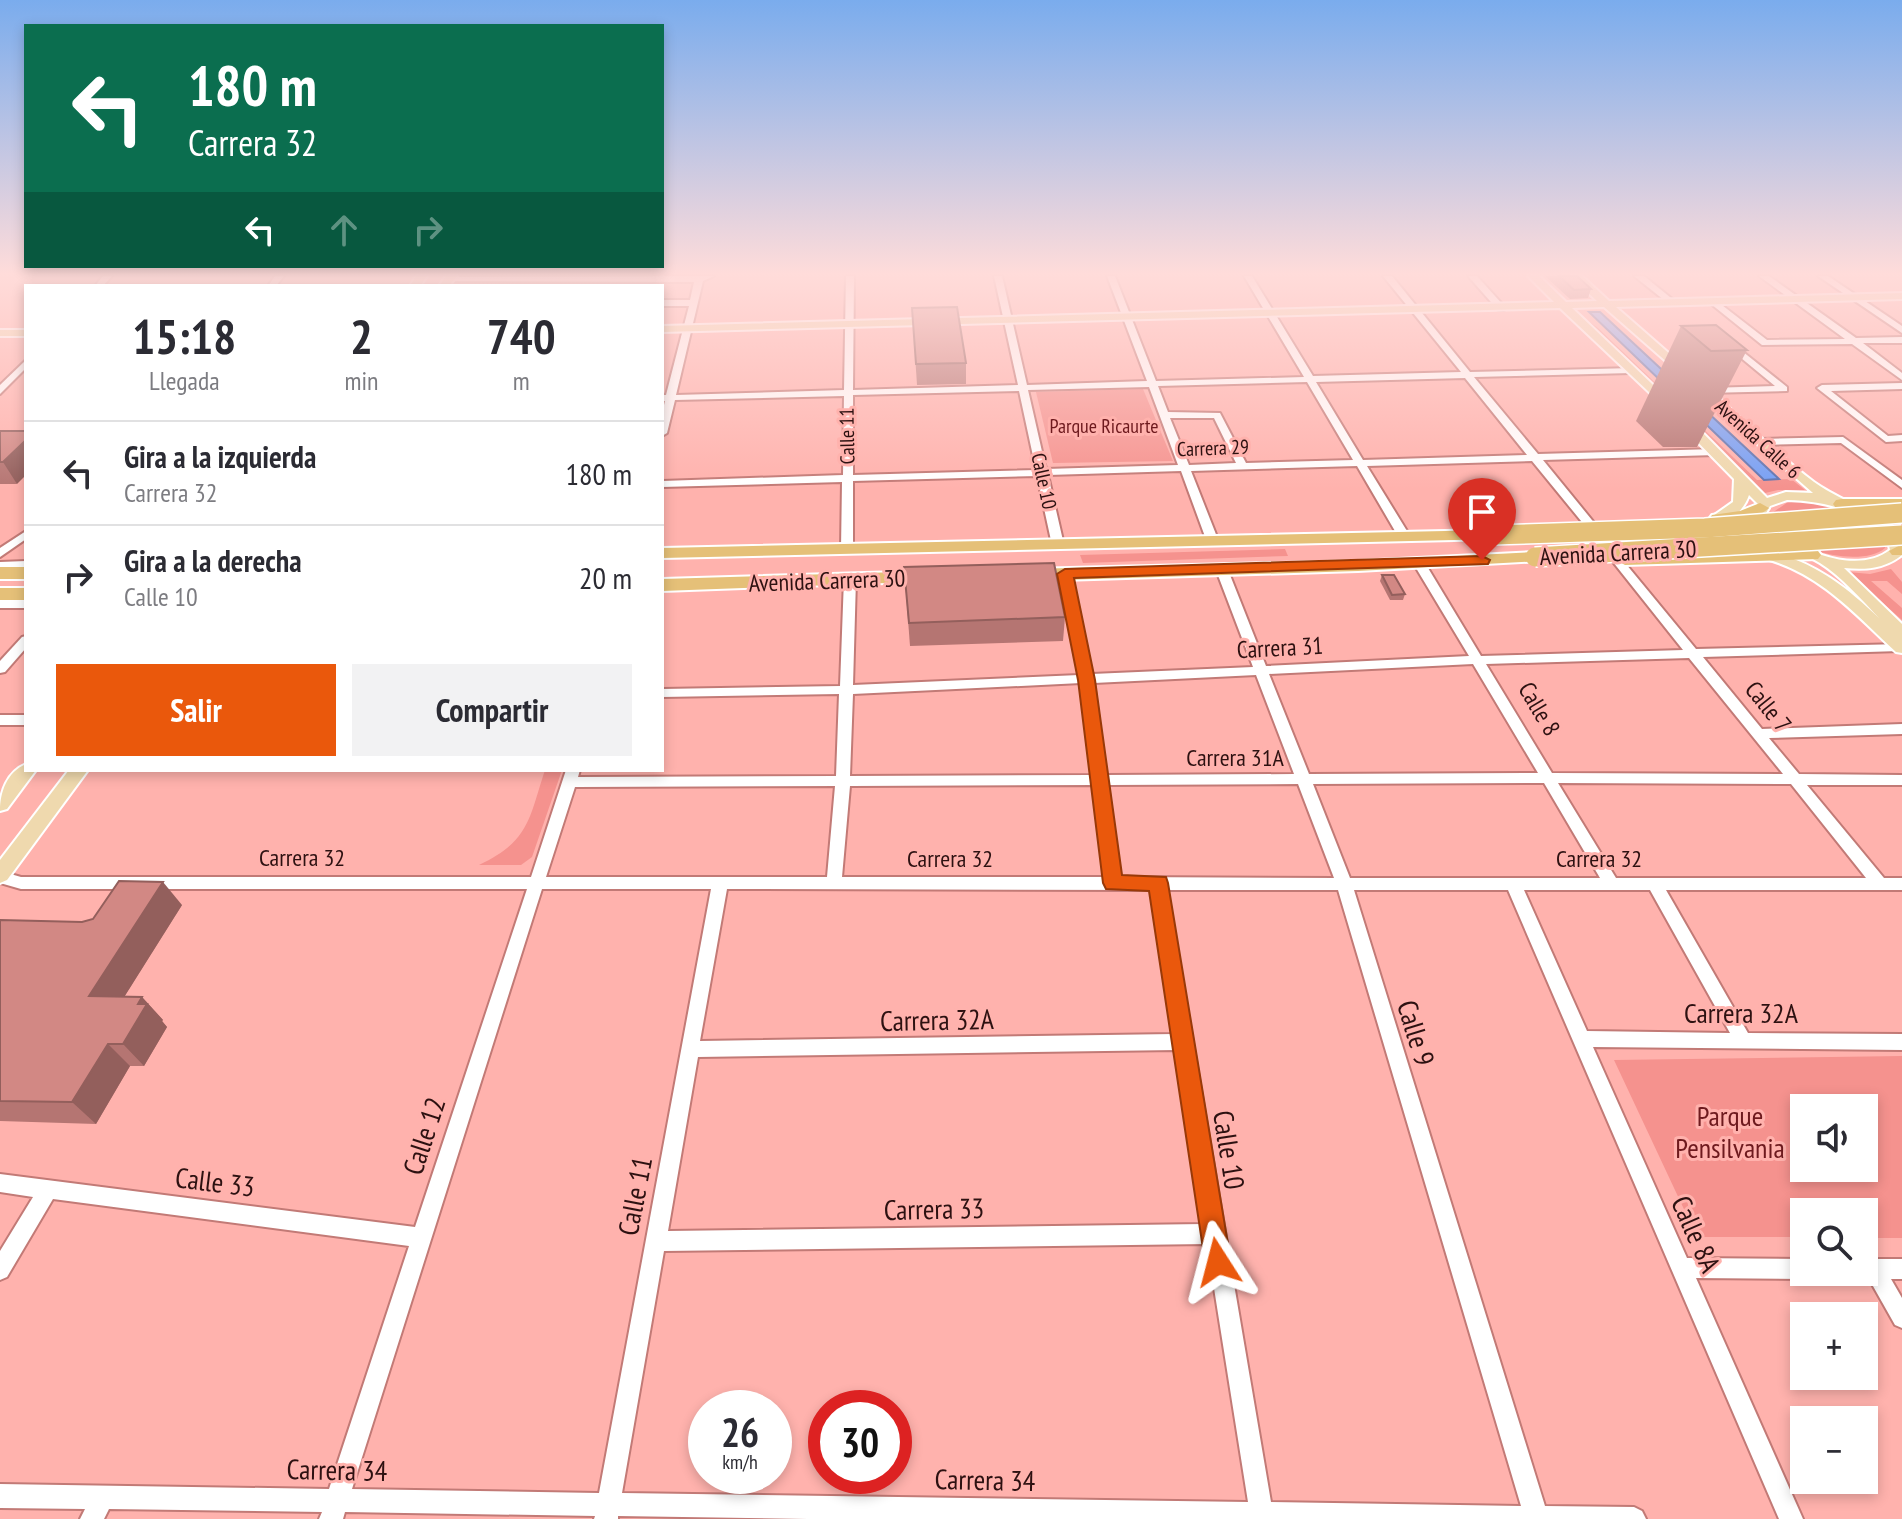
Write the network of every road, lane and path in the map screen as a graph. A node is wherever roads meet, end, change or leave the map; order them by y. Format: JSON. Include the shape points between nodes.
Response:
{"nodes":[{"id":1,"x":681,"y":347,"type":"edge"},
{"id":2,"x":848,"y":347,"type":"edge"},
{"id":3,"x":1015,"y":347,"type":"edge"},
{"id":4,"x":1139,"y":347,"type":"edge"},
{"id":5,"x":1292,"y":347,"type":"edge"},
{"id":6,"x":1445,"y":347,"type":"edge"},
{"id":7,"x":1607,"y":347,"type":"edge"},
{"id":8,"x":1654,"y":347,"type":"edge"},
{"id":9,"x":1733,"y":347,"type":"edge"},
{"id":10,"x":1861,"y":347,"type":"edge"},
{"id":11,"x":24,"y":365,"type":"edge"},
{"id":12,"x":1631,"y":370,"type":"junction"},
{"id":13,"x":1469,"y":376,"type":"junction"},
{"id":14,"x":1902,"y":377,"type":"edge"},
{"id":15,"x":24,"y":378,"type":"edge"},
{"id":16,"x":1312,"y":380,"type":"junction"},
{"id":17,"x":1152,"y":384,"type":"junction"},
{"id":18,"x":1902,"y":386,"type":"edge"},
{"id":19,"x":1,"y":389,"type":"edge"},
{"id":20,"x":1024,"y":389,"type":"junction"},
{"id":21,"x":1704,"y":391,"type":"junction"},
{"id":22,"x":847,"y":393,"type":"junction"},
{"id":23,"x":666,"y":398,"type":"edge"},
{"id":24,"x":0,"y":404,"type":"edge"},
{"id":25,"x":1164,"y":415,"type":"junction"},
{"id":26,"x":1902,"y":438,"type":"edge"},
{"id":27,"x":1762,"y":442,"type":"junction"},
{"id":28,"x":1716,"y":452,"type":"junction"},
{"id":29,"x":1534,"y":456,"type":"junction"},
{"id":30,"x":1360,"y":462,"type":"junction"},
{"id":31,"x":1242,"y":466,"type":"junction"},
{"id":32,"x":1184,"y":467,"type":"junction"},
{"id":33,"x":1041,"y":470,"type":"junction"},
{"id":34,"x":1739,"y":474,"type":"junction"},
{"id":35,"x":1799,"y":475,"type":"junction"},
{"id":36,"x":848,"y":478,"type":"junction"},
{"id":37,"x":664,"y":484,"type":"edge"},
{"id":38,"x":1902,"y":485,"type":"edge"},
{"id":39,"x":1839,"y":503,"type":"junction"},
{"id":40,"x":1893,"y":504,"type":"edge"},
{"id":41,"x":1762,"y":506,"type":"junction"},
{"id":42,"x":1902,"y":513,"type":"edge"},
{"id":43,"x":1718,"y":519,"type":"junction"},
{"id":44,"x":1590,"y":525,"type":"junction"},
{"id":45,"x":1401,"y":531,"type":"junction"},
{"id":46,"x":24,"y":536,"type":"edge"},
{"id":47,"x":1329,"y":538,"type":"junction"},
{"id":48,"x":1213,"y":542,"type":"junction"},
{"id":49,"x":1058,"y":545,"type":"junction"},
{"id":50,"x":1899,"y":548,"type":"edge"},
{"id":51,"x":847,"y":549,"type":"junction"},
{"id":52,"x":664,"y":553,"type":"edge"},
{"id":53,"x":0,"y":554,"type":"edge"},
{"id":54,"x":1771,"y":556,"type":"junction"},
{"id":55,"x":1817,"y":557,"type":"junction"},
{"id":56,"x":1617,"y":560,"type":"junction"},
{"id":57,"x":1456,"y":562,"type":"junction"},
{"id":58,"x":1419,"y":563,"type":"junction"},
{"id":59,"x":1222,"y":570,"type":"junction"},
{"id":60,"x":1902,"y":572,"type":"edge"},
{"id":61,"x":1065,"y":574,"type":"junction"},
{"id":62,"x":1018,"y":575,"type":"edge"},
{"id":63,"x":954,"y":577,"type":"edge"},
{"id":64,"x":850,"y":579,"type":"junction"},
{"id":65,"x":664,"y":585,"type":"edge"},
{"id":66,"x":0,"y":594,"type":"edge"},
{"id":67,"x":24,"y":594,"type":"edge"},
{"id":68,"x":0,"y":604,"type":"edge"},
{"id":69,"x":24,"y":604,"type":"edge"},
{"id":70,"x":24,"y":642,"type":"edge"},
{"id":71,"x":1901,"y":643,"type":"edge"},
{"id":72,"x":1694,"y":654,"type":"junction"},
{"id":73,"x":1480,"y":660,"type":"junction"},
{"id":74,"x":0,"y":669,"type":"edge"},
{"id":75,"x":1261,"y":671,"type":"junction"},
{"id":76,"x":1087,"y":680,"type":"junction"},
{"id":77,"x":847,"y":690,"type":"junction"},
{"id":78,"x":664,"y":693,"type":"edge"},
{"id":79,"x":0,"y":720,"type":"edge"},
{"id":80,"x":24,"y":720,"type":"edge"},
{"id":81,"x":1902,"y":729,"type":"edge"},
{"id":82,"x":1759,"y":734,"type":"junction"},
{"id":83,"x":25,"y":772,"type":"edge"},
{"id":84,"x":78,"y":772,"type":"edge"},
{"id":85,"x":571,"y":776,"type":"edge"},
{"id":86,"x":1551,"y":778,"type":"junction"},
{"id":87,"x":1303,"y":780,"type":"junction"},
{"id":88,"x":1902,"y":780,"type":"edge"},
{"id":89,"x":1100,"y":781,"type":"junction"},
{"id":90,"x":843,"y":782,"type":"junction"},
{"id":91,"x":1798,"y":782,"type":"junction"},
{"id":92,"x":0,"y":804,"type":"edge"},
{"id":93,"x":0,"y":876,"type":"edge"},
{"id":94,"x":536,"y":883,"type":"junction"},
{"id":95,"x":720,"y":883,"type":"junction"},
{"id":96,"x":834,"y":883,"type":"junction"},
{"id":97,"x":1113,"y":883,"type":"junction"},
{"id":98,"x":1158,"y":883,"type":"junction"},
{"id":99,"x":1344,"y":883,"type":"junction"},
{"id":100,"x":1513,"y":883,"type":"junction"},
{"id":101,"x":1611,"y":883,"type":"junction"},
{"id":102,"x":1654,"y":883,"type":"junction"},
{"id":103,"x":1880,"y":884,"type":"junction"},
{"id":104,"x":1902,"y":884,"type":"edge"},
{"id":105,"x":1742,"y":1038,"type":"junction"},
{"id":106,"x":1581,"y":1039,"type":"junction"},
{"id":107,"x":1183,"y":1042,"type":"junction"},
{"id":108,"x":1902,"y":1042,"type":"edge"},
{"id":109,"x":691,"y":1049,"type":"junction"},
{"id":110,"x":0,"y":1183,"type":"edge"},
{"id":111,"x":48,"y":1189,"type":"junction"},
{"id":112,"x":1213,"y":1234,"type":"junction"},
{"id":113,"x":423,"y":1238,"type":"junction"},
{"id":114,"x":655,"y":1241,"type":"junction"},
{"id":115,"x":1680,"y":1268,"type":"junction"},
{"id":116,"x":1790,"y":1269,"type":"edge"},
{"id":117,"x":1878,"y":1269,"type":"edge"},
{"id":118,"x":1902,"y":1269,"type":"edge"},
{"id":119,"x":0,"y":1270,"type":"edge"},
{"id":120,"x":1878,"y":1282,"type":"edge"},
{"id":121,"x":1902,"y":1318,"type":"edge"},
{"id":122,"x":0,"y":1496,"type":"edge"},
{"id":123,"x":97,"y":1508,"type":"edge"},
{"id":124,"x":334,"y":1510,"type":"edge"},
{"id":125,"x":608,"y":1511,"type":"edge"},
{"id":126,"x":1261,"y":1517,"type":"edge"},
{"id":127,"x":1537,"y":1517,"type":"edge"},
{"id":128,"x":1634,"y":1519,"type":"edge"},
{"id":129,"x":1791,"y":1519,"type":"edge"}],
"edges":[{"from":1,"to":23,"type":"street"},
{"from":2,"to":22,"type":"street","name":"Calle 11"},
{"from":3,"to":20,"type":"street","name":"Calle 10"},
{"from":4,"to":17,"type":"street"},
{"from":5,"to":16,"type":"street"},
{"from":6,"to":13,"type":"street"},
{"from":7,"to":12,"type":"main road","name":"Avenida Calle 6"},
{"from":8,"to":21,"type":"main road","name":"Avenida Calle 6"},
{"from":9,"to":21,"type":"street","via":[[1784,389]]},
{"from":10,"to":14,"type":"street"},
{"from":11,"to":19,"type":"street"},
{"from":12,"to":13,"type":"street"},
{"from":12,"to":28,"type":"main road","name":"Avenida Calle 6"},
{"from":13,"to":16,"type":"street"},
{"from":13,"to":29,"type":"street"},
{"from":15,"to":24,"type":"street"},
{"from":16,"to":17,"type":"street"},
{"from":16,"to":30,"type":"street"},
{"from":17,"to":20,"type":"street"},
{"from":17,"to":25,"type":"street"},
{"from":18,"to":26,"type":"street","via":[[1822,388],[1886,439]]},
{"from":20,"to":22,"type":"street"},
{"from":20,"to":33,"type":"street","name":"Calle 10"},
{"from":21,"to":27,"type":"main road","name":"Avenida Calle 6"},
{"from":22,"to":23,"type":"street"},
{"from":22,"to":36,"type":"street","name":"Calle 11"},
{"from":25,"to":31,"type":"street","via":[[1217,415]]},
{"from":25,"to":32,"type":"street"},
{"from":27,"to":35,"type":"main road","name":"Avenida Calle 6"},
{"from":27,"to":38,"type":"street","via":[[1843,440]]},
{"from":28,"to":29,"type":"street","name":"Carrera 29"},
{"from":28,"to":34,"type":"main road","name":"Avenida Calle 6"},
{"from":29,"to":30,"type":"street","name":"Carrera 29"},
{"from":29,"to":44,"type":"street"},
{"from":30,"to":31,"type":"street","name":"Carrera 29"},
{"from":30,"to":45,"type":"street"},
{"from":31,"to":32,"type":"street","name":"Carrera 29"},
{"from":32,"to":33,"type":"street","name":"Carrera 29"},
{"from":32,"to":48,"type":"street"},
{"from":33,"to":36,"type":"street","name":"Carrera 29"},
{"from":33,"to":49,"type":"street","name":"Calle 10"},
{"from":34,"to":41,"type":"main road","name":"Avenida Calle 6"},
{"from":34,"to":43,"type":"main road","via":[[1742,500]]},
{"from":35,"to":39,"type":"main road","name":"Avenida Calle 6"},
{"from":35,"to":40,"type":"main road","via":[[1843,495]]},
{"from":36,"to":37,"type":"street","name":"Carrera 29"},
{"from":36,"to":51,"type":"street","name":"Calle 11"},
{"from":39,"to":40,"type":"highway"},
{"from":39,"to":41,"type":"main road","via":[[1801,496],[1773,499]]},
{"from":39,"to":50,"type":"main road","via":[[1885,526]]},
{"from":41,"to":43,"type":"highway","via":[[1744,516]]},
{"from":41,"to":55,"type":"main road","name":"Avenida Calle 6","via":[[1763,524],[1773,535]]},
{"from":42,"to":47,"type":"highway","name":"Avenida Carrera 30","bridge":true,"via":[[1705,528]]},
{"from":43,"to":44,"type":"highway"},
{"from":44,"to":45,"type":"highway"},
{"from":45,"to":47,"type":"highway"},
{"from":46,"to":53,"type":"street"},
{"from":47,"to":48,"type":"highway","name":"Avenida Carrera 30"},
{"from":48,"to":49,"type":"highway","name":"Avenida Carrera 30"},
{"from":49,"to":51,"type":"highway","name":"Avenida Carrera 30"},
{"from":50,"to":55,"type":"main road","via":[[1864,564]]},
{"from":50,"to":57,"type":"highway","name":"Avenida Carrera 30","bridge":true,"via":[[1727,548]]},
{"from":50,"to":60,"type":"main road"},
{"from":51,"to":52,"type":"highway","name":"Avenida Carrera 30"},
{"from":54,"to":55,"type":"highway"},
{"from":54,"to":56,"type":"highway"},
{"from":54,"to":71,"type":"main road","via":[[1820,574]]},
{"from":55,"to":71,"type":"main road","via":[[1859,588]]},
{"from":56,"to":57,"type":"highway"},
{"from":56,"to":72,"type":"street","name":"Calle 7"},
{"from":57,"to":58,"type":"highway","name":"Avenida Carrera 30"},
{"from":58,"to":59,"type":"highway","name":"Avenida Carrera 30"},
{"from":58,"to":73,"type":"street","name":"Calle 8"},
{"from":59,"to":61,"type":"highway","name":"Avenida Carrera 30"},
{"from":59,"to":75,"type":"street","name":"Calle 9"},
{"from":61,"to":62,"type":"highway","name":"Avenida Carrera 30"},
{"from":61,"to":76,"type":"street"},
{"from":63,"to":64,"type":"highway","name":"Avenida Carrera 30"},
{"from":64,"to":65,"type":"highway","name":"Avenida Carrera 30"},
{"from":64,"to":77,"type":"street"},
{"from":66,"to":67,"type":"highway"},
{"from":68,"to":69,"type":"street"},
{"from":70,"to":74,"type":"street"},
{"from":71,"to":72,"type":"street","name":"Carrera 31"},
{"from":72,"to":73,"type":"street","name":"Carrera 31"},
{"from":72,"to":82,"type":"street","name":"Calle 7"},
{"from":73,"to":75,"type":"street","name":"Carrera 31"},
{"from":73,"to":86,"type":"street","name":"Calle 8"},
{"from":75,"to":76,"type":"street","name":"Carrera 31"},
{"from":75,"to":87,"type":"street","name":"Calle 9"},
{"from":76,"to":77,"type":"street","name":"Carrera 31"},
{"from":76,"to":89,"type":"street"},
{"from":77,"to":78,"type":"street","name":"Carrera 31"},
{"from":77,"to":90,"type":"street"},
{"from":79,"to":80,"type":"street"},
{"from":81,"to":82,"type":"street"},
{"from":82,"to":91,"type":"street","name":"Calle 7"},
{"from":83,"to":92,"type":"main road"},
{"from":84,"to":93,"type":"main road"},
{"from":85,"to":90,"type":"street","name":"Carrera 31A"},
{"from":85,"to":94,"type":"street","name":"Calle 12"},
{"from":86,"to":87,"type":"street","name":"Carrera 31A"},
{"from":86,"to":91,"type":"street","name":"Carrera 31A"},
{"from":86,"to":101,"type":"street","name":"Calle 8"},
{"from":87,"to":89,"type":"street","name":"Carrera 31A"},
{"from":87,"to":99,"type":"street","name":"Calle 9"},
{"from":88,"to":91,"type":"street","name":"Carrera 31A"},
{"from":89,"to":90,"type":"street","name":"Carrera 31A"},
{"from":89,"to":97,"type":"street"},
{"from":90,"to":96,"type":"street"},
{"from":91,"to":103,"type":"street","name":"Calle 7"},
{"from":93,"to":94,"type":"street","name":"Carrera 32","via":[[21,883]]},
{"from":94,"to":95,"type":"street","name":"Carrera 32"},
{"from":94,"to":113,"type":"street","name":"Calle 12"},
{"from":95,"to":96,"type":"street","name":"Carrera 32"},
{"from":95,"to":109,"type":"street","name":"Calle 11"},
{"from":96,"to":97,"type":"street","name":"Carrera 32"},
{"from":97,"to":98,"type":"street","name":"Carrera 32"},
{"from":98,"to":99,"type":"street","name":"Carrera 32"},
{"from":98,"to":107,"type":"street","name":"Calle 10"},
{"from":99,"to":100,"type":"street","name":"Carrera 32"},
{"from":99,"to":127,"type":"street","name":"Calle 9"},
{"from":100,"to":101,"type":"street","name":"Carrera 32"},
{"from":100,"to":106,"type":"street","name":"Calle 8A"},
{"from":101,"to":102,"type":"street","name":"Carrera 32"},
{"from":102,"to":103,"type":"street","name":"Carrera 32"},
{"from":102,"to":105,"type":"street"},
{"from":103,"to":104,"type":"street","name":"Carrera 32"},
{"from":105,"to":106,"type":"street","name":"Carrera 32A"},
{"from":105,"to":108,"type":"street","name":"Carrera 32A"},
{"from":106,"to":115,"type":"street","name":"Calle 8A"},
{"from":107,"to":109,"type":"street","name":"Carrera 32A"},
{"from":107,"to":112,"type":"street","name":"Calle 10"},
{"from":109,"to":114,"type":"street","name":"Calle 11"},
{"from":110,"to":111,"type":"street","name":"Calle 33"},
{"from":111,"to":113,"type":"street","name":"Calle 33"},
{"from":111,"to":119,"type":"street"},
{"from":112,"to":114,"type":"street","name":"Carrera 33"},
{"from":112,"to":126,"type":"street","name":"Calle 10"},
{"from":113,"to":124,"type":"street","name":"Calle 12"},
{"from":114,"to":125,"type":"street","name":"Calle 11"},
{"from":115,"to":116,"type":"street"},
{"from":115,"to":129,"type":"street","name":"Calle 8A"},
{"from":117,"to":118,"type":"street"},
{"from":120,"to":121,"type":"street"},
{"from":122,"to":123,"type":"street","name":"Carrera 34"},
{"from":123,"to":124,"type":"street","name":"Carrera 34"},
{"from":124,"to":125,"type":"street","name":"Carrera 34"},
{"from":125,"to":126,"type":"street","name":"Carrera 34"},
{"from":126,"to":127,"type":"street","name":"Carrera 34"},
{"from":127,"to":128,"type":"street","name":"Carrera 34"}]}
